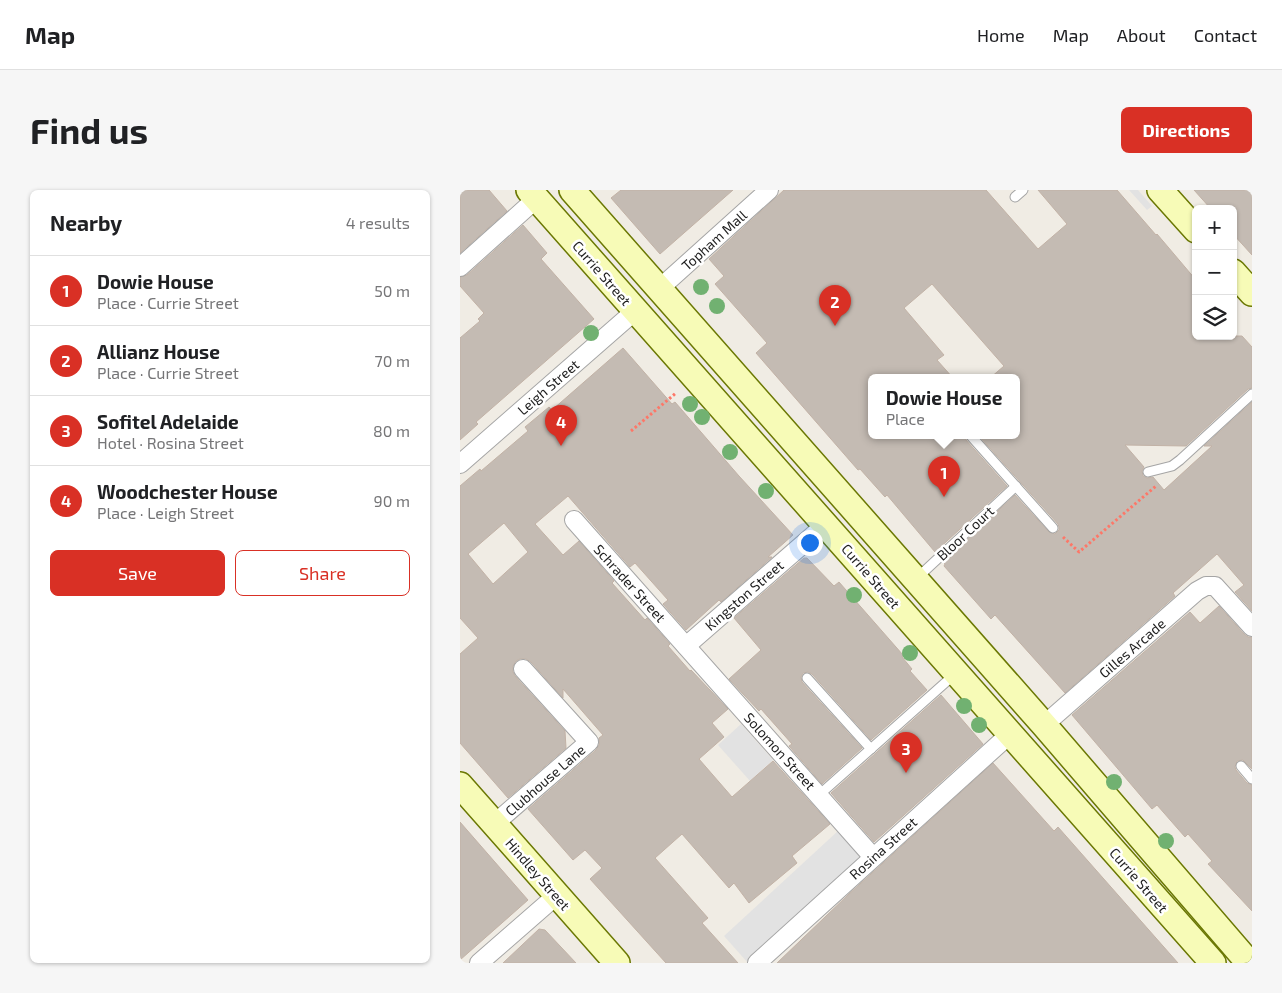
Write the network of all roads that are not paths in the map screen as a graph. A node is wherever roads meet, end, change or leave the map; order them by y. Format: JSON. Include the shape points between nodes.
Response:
{"nodes":[{"id":1,"x":572,"y":190,"type":"edge"},
{"id":2,"x":768,"y":190,"type":"edge"},
{"id":3,"x":1023,"y":190,"type":"edge"},
{"id":4,"x":1160,"y":190,"type":"edge"},
{"id":5,"x":533,"y":194,"type":"edge"},
{"id":6,"x":1015,"y":197,"type":"dead end"},
{"id":7,"x":1192,"y":226,"type":"edge"},
{"id":8,"x":460,"y":267,"type":"edge"},
{"id":9,"x":1237,"y":276,"type":"edge"},
{"id":10,"x":659,"y":289,"type":"junction"},
{"id":11,"x":1252,"y":293,"type":"edge"},
{"id":12,"x":635,"y":310,"type":"junction"},
{"id":13,"x":1252,"y":394,"type":"edge"},
{"id":14,"x":974,"y":439,"type":"edge"},
{"id":15,"x":460,"y":464,"type":"edge"},
{"id":16,"x":1148,"y":472,"type":"dead end"},
{"id":17,"x":1016,"y":486,"type":"junction"},
{"id":18,"x":574,"y":520,"type":"dead end"},
{"id":19,"x":825,"y":524,"type":"junction"},
{"id":20,"x":1053,"y":528,"type":"road end"},
{"id":21,"x":915,"y":580,"type":"junction"},
{"id":22,"x":1252,"y":627,"type":"edge"},
{"id":23,"x":686,"y":646,"type":"junction"},
{"id":24,"x":523,"y":669,"type":"dead end"},
{"id":25,"x":956,"y":673,"type":"junction"},
{"id":26,"x":808,"y":678,"type":"dead end"},
{"id":27,"x":1044,"y":725,"type":"junction"},
{"id":28,"x":1010,"y":734,"type":"junction"},
{"id":29,"x":871,"y":749,"type":"junction"},
{"id":30,"x":1241,"y":766,"type":"dead end"},
{"id":31,"x":1252,"y":779,"type":"edge"},
{"id":32,"x":460,"y":785,"type":"edge"},
{"id":33,"x":819,"y":795,"type":"junction"},
{"id":34,"x":494,"y":824,"type":"junction"},
{"id":35,"x":873,"y":857,"type":"junction"},
{"id":36,"x":557,"y":895,"type":"junction"},
{"id":37,"x":479,"y":963,"type":"edge"},
{"id":38,"x":616,"y":963,"type":"edge"},
{"id":39,"x":757,"y":963,"type":"edge"},
{"id":40,"x":1212,"y":963,"type":"edge"},
{"id":41,"x":1250,"y":963,"type":"edge"}],
"edges":[{"from":1,"to":10,"type":"main road"},
{"from":2,"to":10,"type":"street","name":"Topham Mall"},
{"from":3,"to":6,"type":"lane"},
{"from":4,"to":7,"type":"main road"},
{"from":5,"to":8,"type":"street"},
{"from":5,"to":12,"type":"main road","name":"Currie Street"},
{"from":9,"to":11,"type":"main road"},
{"from":10,"to":21,"type":"main road"},
{"from":12,"to":15,"type":"street","name":"Leigh Street"},
{"from":12,"to":19,"type":"main road","name":"Currie Street"},
{"from":13,"to":16,"type":"lane","via":[[1172,466]]},
{"from":14,"to":17,"type":"lane"},
{"from":17,"to":20,"type":"lane"},
{"from":17,"to":21,"type":"lane","name":"Bloor Court"},
{"from":18,"to":23,"type":"street","name":"Schrader Street"},
{"from":19,"to":23,"type":"street","name":"Kingston Street"},
{"from":19,"to":25,"type":"main road","name":"Currie Street"},
{"from":21,"to":27,"type":"main road"},
{"from":22,"to":27,"type":"street","name":"Gilles Arcade","via":[[1215,586],[1206,586]]},
{"from":23,"to":33,"type":"street","name":"Solomon Street"},
{"from":24,"to":34,"type":"street","name":"Clubhouse Lane","via":[[589,742]]},
{"from":25,"to":28,"type":"main road","name":"Currie Street"},
{"from":25,"to":29,"type":"lane"},
{"from":26,"to":29,"type":"lane"},
{"from":27,"to":41,"type":"main road"},
{"from":28,"to":35,"type":"street","name":"Rosina Street"},
{"from":28,"to":40,"type":"main road","name":"Currie Street"},
{"from":29,"to":33,"type":"lane"},
{"from":30,"to":31,"type":"lane"},
{"from":32,"to":34,"type":"main road","name":"Hindley Street"},
{"from":33,"to":35,"type":"street","name":"Solomon Street"},
{"from":34,"to":36,"type":"main road","name":"Hindley Street"},
{"from":35,"to":39,"type":"street","name":"Rosina Street"},
{"from":36,"to":37,"type":"street"},
{"from":36,"to":38,"type":"main road","name":"Hindley Street"}]}
